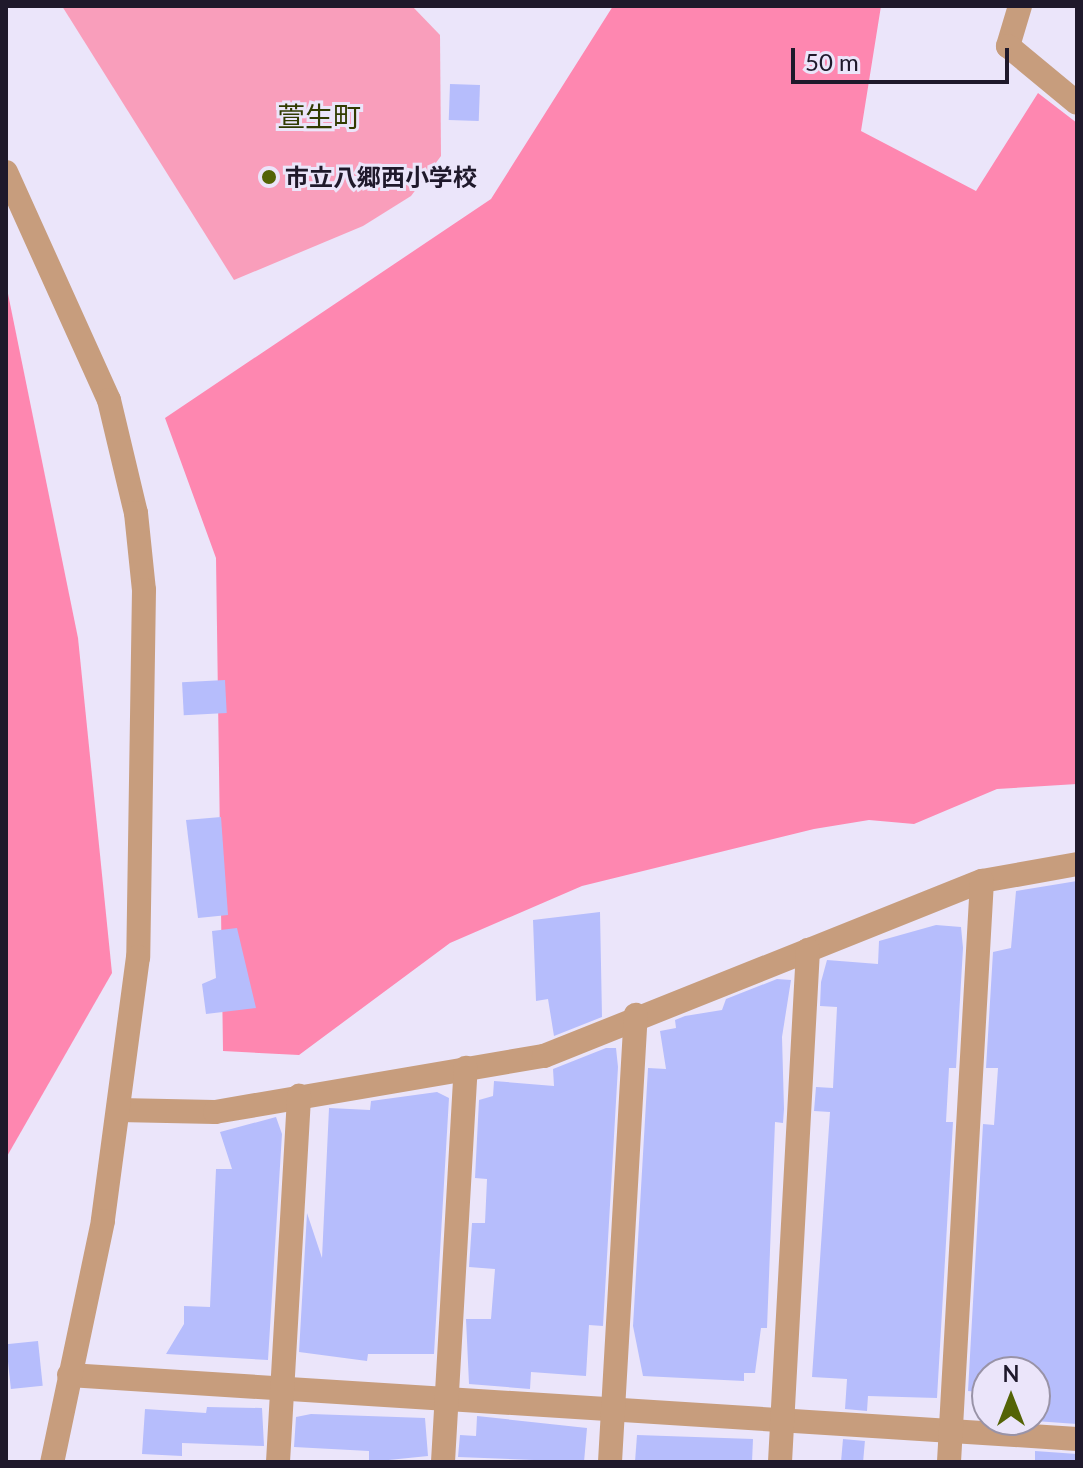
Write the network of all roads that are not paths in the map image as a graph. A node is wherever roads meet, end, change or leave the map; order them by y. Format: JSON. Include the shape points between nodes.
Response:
{"nodes":[{"id":1,"x":1020,"y":6,"type":"edge"},
{"id":2,"x":1077,"y":103,"type":"edge"},
{"id":3,"x":6,"y":172,"type":"edge"},
{"id":4,"x":1077,"y":864,"type":"edge"},
{"id":5,"x":982,"y":881,"type":"junction"},
{"id":6,"x":808,"y":950,"type":"junction"},
{"id":7,"x":636,"y":1015,"type":"junction"},
{"id":8,"x":466,"y":1068,"type":"junction"},
{"id":9,"x":299,"y":1096,"type":"junction"},
{"id":10,"x":119,"y":1110,"type":"junction"},
{"id":11,"x":69,"y":1375,"type":"junction"},
{"id":12,"x":282,"y":1393,"type":"junction"},
{"id":13,"x":447,"y":1404,"type":"junction"},
{"id":14,"x":614,"y":1411,"type":"junction"},
{"id":15,"x":782,"y":1422,"type":"junction"},
{"id":16,"x":951,"y":1431,"type":"junction"},
{"id":17,"x":1077,"y":1439,"type":"edge"},
{"id":18,"x":52,"y":1462,"type":"edge"},
{"id":19,"x":278,"y":1462,"type":"edge"},
{"id":20,"x":443,"y":1462,"type":"edge"},
{"id":21,"x":610,"y":1462,"type":"edge"},
{"id":22,"x":780,"y":1462,"type":"edge"},
{"id":23,"x":949,"y":1462,"type":"edge"}],
"edges":[{"from":1,"to":2,"type":"street","via":[[1008,46]]},
{"from":3,"to":10,"type":"street","via":[[109,400],[142,563],[138,957]]},
{"from":4,"to":5,"type":"street"},
{"from":5,"to":6,"type":"street"},
{"from":5,"to":16,"type":"street"},
{"from":6,"to":7,"type":"street"},
{"from":6,"to":15,"type":"street"},
{"from":7,"to":8,"type":"street","via":[[544,1056]]},
{"from":7,"to":14,"type":"street"},
{"from":8,"to":9,"type":"street"},
{"from":8,"to":13,"type":"street"},
{"from":9,"to":10,"type":"street","via":[[215,1112]]},
{"from":9,"to":12,"type":"street"},
{"from":10,"to":11,"type":"street"},
{"from":11,"to":12,"type":"street"},
{"from":11,"to":18,"type":"street"},
{"from":12,"to":13,"type":"street"},
{"from":12,"to":19,"type":"street"},
{"from":13,"to":14,"type":"street"},
{"from":13,"to":20,"type":"street"},
{"from":14,"to":15,"type":"street"},
{"from":14,"to":21,"type":"street"},
{"from":15,"to":16,"type":"street"},
{"from":15,"to":22,"type":"street"},
{"from":16,"to":17,"type":"street"},
{"from":16,"to":23,"type":"street"}]}
